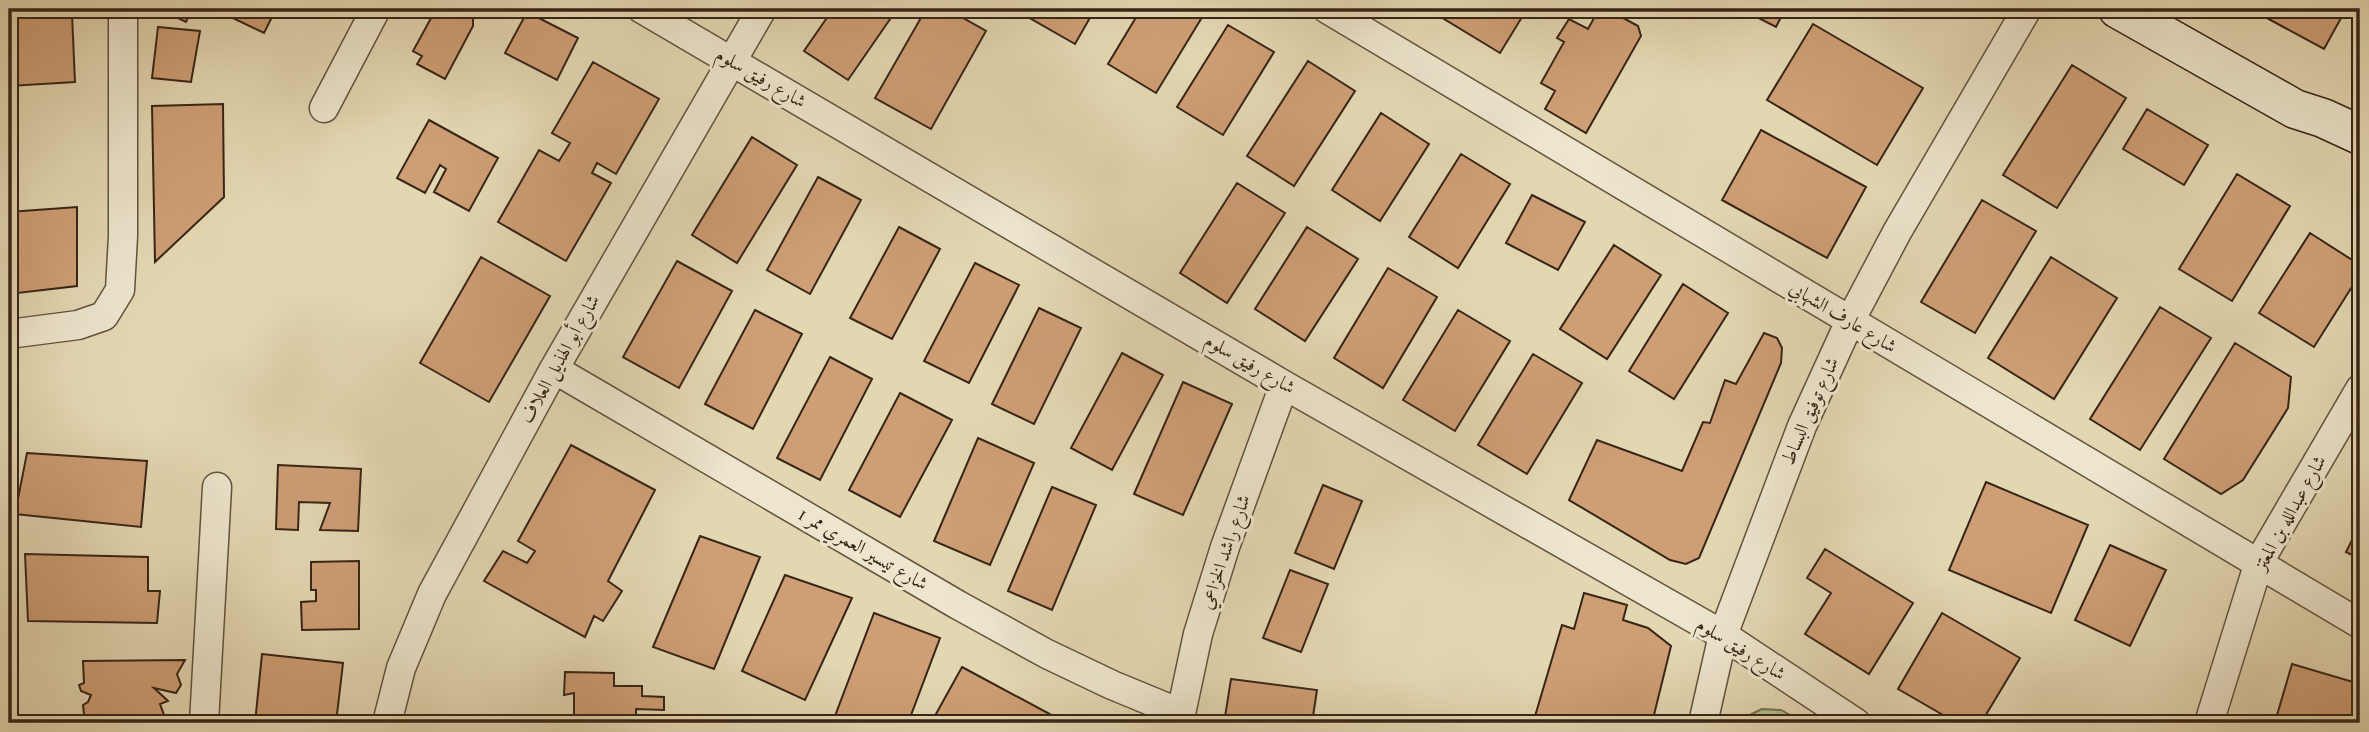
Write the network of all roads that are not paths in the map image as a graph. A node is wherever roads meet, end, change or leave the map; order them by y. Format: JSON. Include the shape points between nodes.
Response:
{"nodes":[{"id":1,"x":122,"y":9,"type":"edge"},
{"id":2,"x":376,"y":9,"type":"edge"},
{"id":3,"x":642,"y":9,"type":"edge"},
{"id":4,"x":762,"y":9,"type":"edge"},
{"id":5,"x":1327,"y":9,"type":"edge"},
{"id":6,"x":2027,"y":9,"type":"edge"},
{"id":7,"x":2118,"y":9,"type":"edge"},
{"id":8,"x":731,"y":60,"type":"junction"},
{"id":9,"x":324,"y":108,"type":"dead end"},
{"id":10,"x":2295,"y":109,"type":"junction"},
{"id":11,"x":2360,"y":135,"type":"edge"},
{"id":12,"x":2360,"y":163,"type":"edge"},
{"id":13,"x":1850,"y":321,"type":"junction"},
{"id":14,"x":9,"y":334,"type":"edge"},
{"id":15,"x":554,"y":369,"type":"junction"},
{"id":16,"x":1284,"y":384,"type":"junction"},
{"id":17,"x":2360,"y":389,"type":"edge"},
{"id":18,"x":217,"y":487,"type":"dead end"},
{"id":19,"x":2259,"y":562,"type":"junction"},
{"id":20,"x":2360,"y":624,"type":"edge"},
{"id":21,"x":1723,"y":635,"type":"junction"},
{"id":22,"x":1180,"y":718,"type":"edge"},
{"id":23,"x":204,"y":723,"type":"edge"},
{"id":24,"x":387,"y":723,"type":"edge"},
{"id":25,"x":1703,"y":723,"type":"edge"},
{"id":26,"x":1856,"y":723,"type":"edge"},
{"id":27,"x":2209,"y":723,"type":"edge"}],
"edges":[{"from":1,"to":14,"type":"street","via":[[120,290],[104,316],[78,325]]},
{"from":2,"to":9,"type":"street"},
{"from":3,"to":8,"type":"street","name":"شارع رفيق سلوم"},
{"from":4,"to":8,"type":"street","name":"شارع أبو الهذيل العلاف"},
{"from":5,"to":13,"type":"street","name":"شارع عارف الشهابي"},
{"from":6,"to":13,"type":"street","name":"شارع توفيق البساط"},
{"from":7,"to":10,"type":"street"},
{"from":8,"to":15,"type":"street","name":"شارع أبو الهذيل العلاف"},
{"from":8,"to":16,"type":"street","name":"شارع رفيق سلوم"},
{"from":10,"to":11,"type":"street"},
{"from":10,"to":12,"type":"street","via":[[2326,140]]},
{"from":13,"to":19,"type":"street","name":"شارع عارف الشهابي"},
{"from":13,"to":21,"type":"street","name":"شارع توفيق البساط","via":[[1802,426]]},
{"from":15,"to":22,"type":"street","name":"شارع تيسير العمري ممر 1","via":[[958,605]]},
{"from":15,"to":24,"type":"street","name":"شارع أبو الهذيل العلاف","via":[[432,593],[401,668]]},
{"from":16,"to":21,"type":"street","name":"شارع رفيق سلوم"},
{"from":16,"to":22,"type":"street","name":"شارع راشد الخزاعي","via":[[1225,547],[1198,634]]},
{"from":17,"to":19,"type":"street","name":"شارع عبدالله بن المعتز"},
{"from":18,"to":23,"type":"street"},
{"from":19,"to":20,"type":"street","name":"شارع عارف الشهابي"},
{"from":19,"to":27,"type":"street","name":"شارع عبدالله بن المعتز"},
{"from":21,"to":25,"type":"street","name":"شارع توفيق البساط"},
{"from":21,"to":26,"type":"street","name":"شارع رفيق سلوم"}]}
